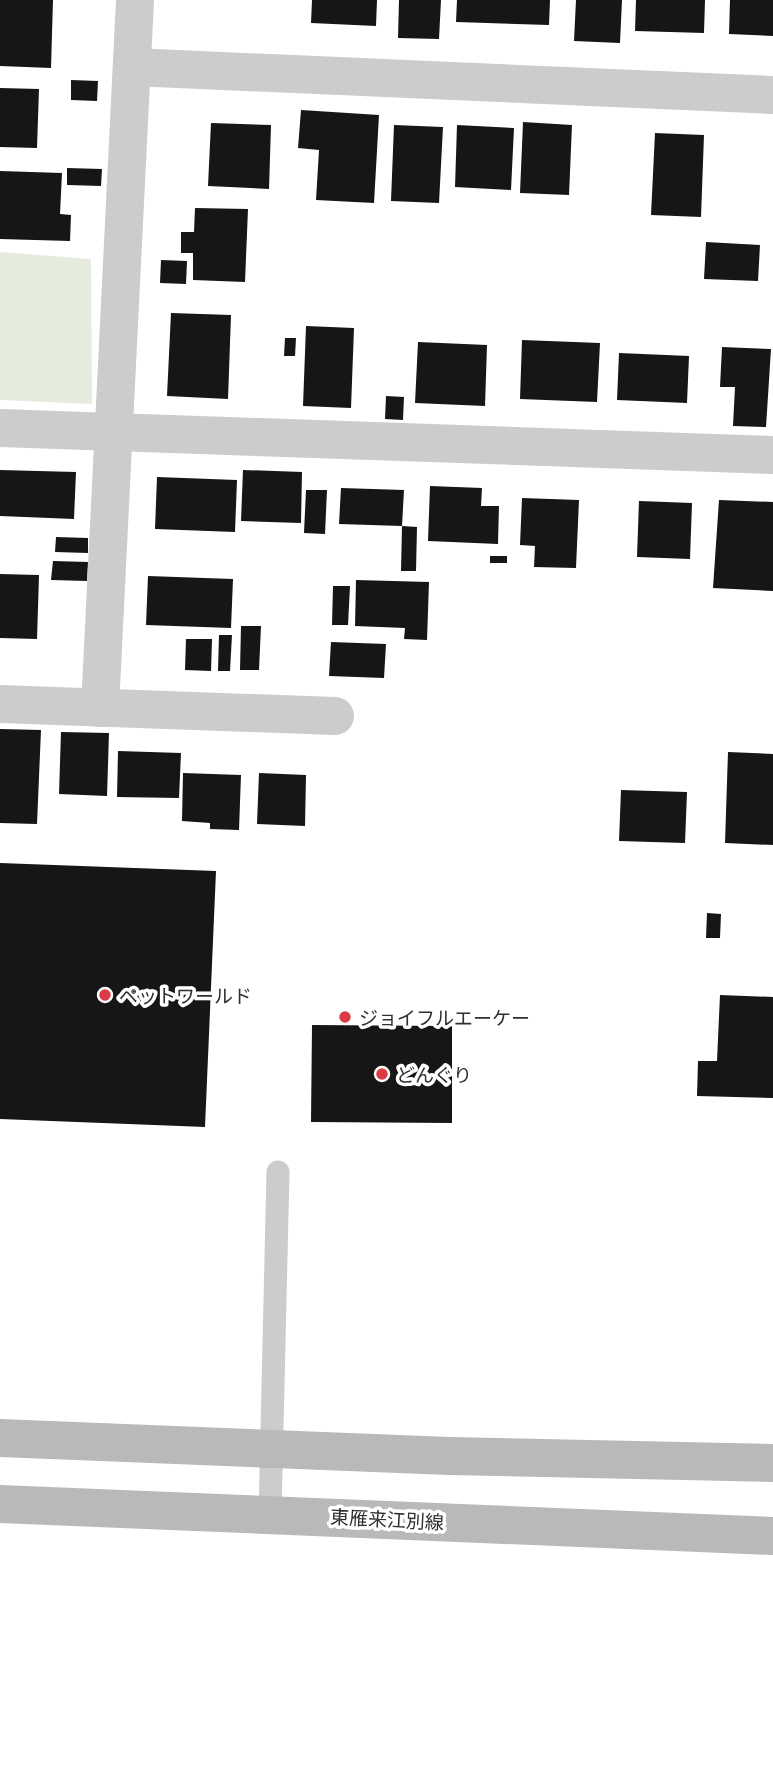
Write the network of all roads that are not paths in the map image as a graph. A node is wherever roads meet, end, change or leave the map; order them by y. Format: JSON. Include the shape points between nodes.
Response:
{"nodes":[{"id":1,"x":135,"y":0,"type":"edge"},
{"id":2,"x":132,"y":66,"type":"junction"},
{"id":3,"x":773,"y":94,"type":"edge"},
{"id":4,"x":0,"y":428,"type":"edge"},
{"id":5,"x":114,"y":432,"type":"junction"},
{"id":6,"x":773,"y":455,"type":"edge"},
{"id":7,"x":0,"y":704,"type":"edge"},
{"id":8,"x":100,"y":708,"type":"junction"},
{"id":9,"x":335,"y":716,"type":"dead end"},
{"id":10,"x":278,"y":1172,"type":"dead end"},
{"id":11,"x":0,"y":1438,"type":"edge"},
{"id":12,"x":271,"y":1448,"type":"junction"},
{"id":13,"x":773,"y":1463,"type":"edge"},
{"id":14,"x":0,"y":1504,"type":"edge"},
{"id":15,"x":270,"y":1514,"type":"junction"},
{"id":16,"x":773,"y":1536,"type":"edge"}],
"edges":[{"from":1,"to":2,"type":"street"},
{"from":2,"to":3,"type":"street"},
{"from":2,"to":5,"type":"street"},
{"from":4,"to":5,"type":"street"},
{"from":5,"to":6,"type":"street"},
{"from":5,"to":8,"type":"street"},
{"from":7,"to":8,"type":"street"},
{"from":8,"to":9,"type":"street"},
{"from":10,"to":12,"type":"lane"},
{"from":11,"to":12,"type":"main road"},
{"from":12,"to":13,"type":"main road"},
{"from":12,"to":15,"type":"lane"},
{"from":14,"to":15,"type":"main road","name":"東雁来江別線"},
{"from":15,"to":16,"type":"main road","name":"東雁来江別線"}]}
